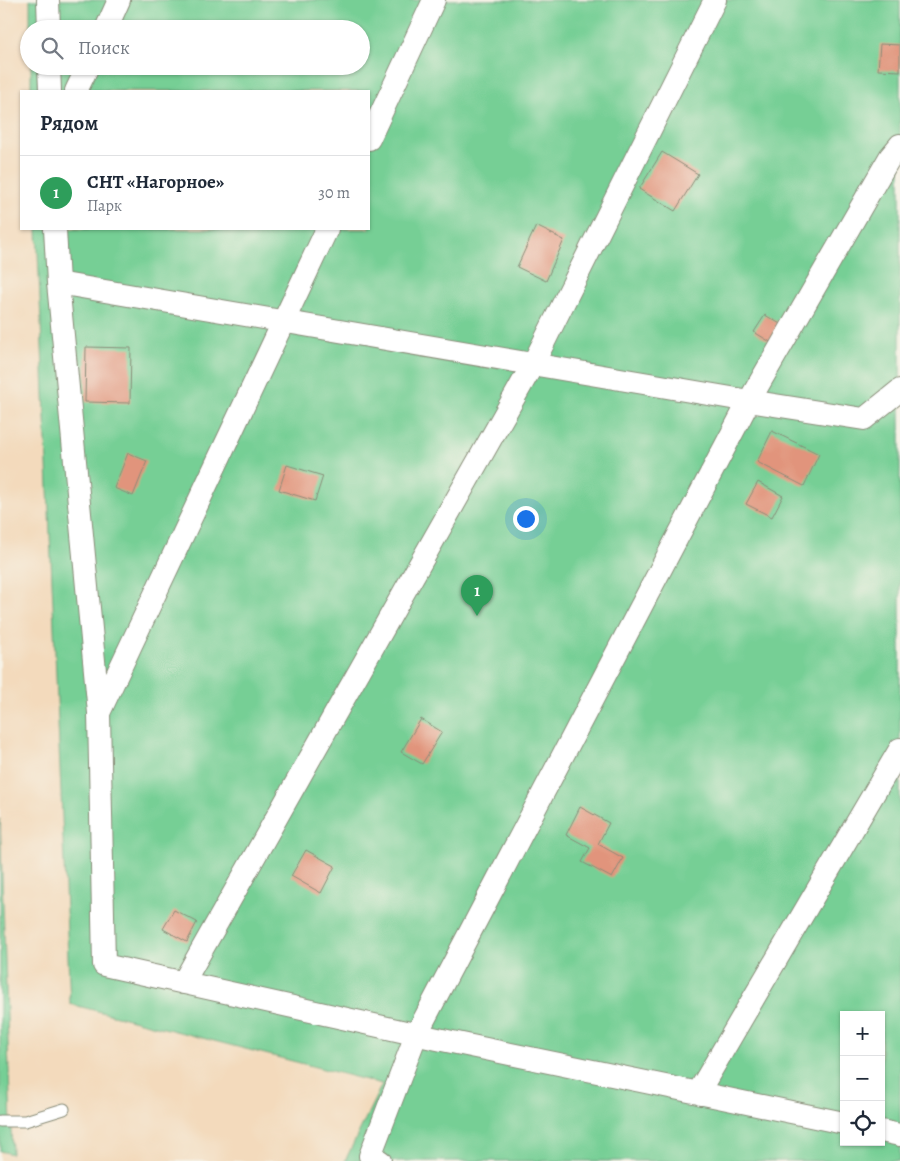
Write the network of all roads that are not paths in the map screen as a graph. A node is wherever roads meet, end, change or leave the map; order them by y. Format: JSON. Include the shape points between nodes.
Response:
{"nodes":[{"id":1,"x":48,"y":0,"type":"edge"},
{"id":2,"x":119,"y":0,"type":"edge"},
{"id":3,"x":434,"y":0,"type":"edge"},
{"id":4,"x":715,"y":0,"type":"edge"},
{"id":5,"x":49,"y":20,"type":"edge"},
{"id":6,"x":110,"y":20,"type":"edge"},
{"id":7,"x":49,"y":75,"type":"edge"},
{"id":8,"x":84,"y":75,"type":"edge"},
{"id":9,"x":50,"y":90,"type":"edge"},
{"id":10,"x":76,"y":90,"type":"edge"},
{"id":11,"x":370,"y":137,"type":"edge"},
{"id":12,"x":900,"y":145,"type":"edge"},
{"id":13,"x":55,"y":230,"type":"edge"},
{"id":14,"x":327,"y":230,"type":"edge"},
{"id":15,"x":58,"y":283,"type":"junction"},
{"id":16,"x":283,"y":322,"type":"junction"},
{"id":17,"x":534,"y":364,"type":"junction"},
{"id":18,"x":900,"y":390,"type":"edge"},
{"id":19,"x":749,"y":401,"type":"junction"},
{"id":20,"x":98,"y":713,"type":"junction"},
{"id":21,"x":900,"y":749,"type":"edge"},
{"id":22,"x":183,"y":983,"type":"junction"},
{"id":23,"x":416,"y":1035,"type":"junction"},
{"id":24,"x":701,"y":1094,"type":"junction"},
{"id":25,"x":64,"y":1109,"type":"dead end"},
{"id":26,"x":0,"y":1121,"type":"edge"},
{"id":27,"x":840,"y":1122,"type":"edge"},
{"id":28,"x":885,"y":1132,"type":"edge"},
{"id":29,"x":900,"y":1135,"type":"edge"},
{"id":30,"x":380,"y":1161,"type":"edge"}],
"edges":[{"from":1,"to":5,"type":"street"},
{"from":2,"to":6,"type":"street"},
{"from":3,"to":11,"type":"street"},
{"from":4,"to":17,"type":"street"},
{"from":7,"to":9,"type":"street"},
{"from":8,"to":10,"type":"street"},
{"from":12,"to":19,"type":"street","via":[[890,157]]},
{"from":13,"to":15,"type":"street"},
{"from":14,"to":16,"type":"street"},
{"from":15,"to":16,"type":"street"},
{"from":15,"to":20,"type":"street"},
{"from":16,"to":17,"type":"street"},
{"from":16,"to":20,"type":"street"},
{"from":17,"to":19,"type":"street"},
{"from":17,"to":22,"type":"street"},
{"from":18,"to":19,"type":"street","via":[[864,419]]},
{"from":19,"to":23,"type":"street"},
{"from":20,"to":22,"type":"street","via":[[104,965]]},
{"from":21,"to":24,"type":"street","via":[[702,1086]]},
{"from":22,"to":23,"type":"street"},
{"from":23,"to":24,"type":"street"},
{"from":23,"to":30,"type":"street","via":[[370,1156]]},
{"from":24,"to":27,"type":"street"},
{"from":25,"to":26,"type":"lane","via":[[24,1121]]},
{"from":28,"to":29,"type":"street"}]}
